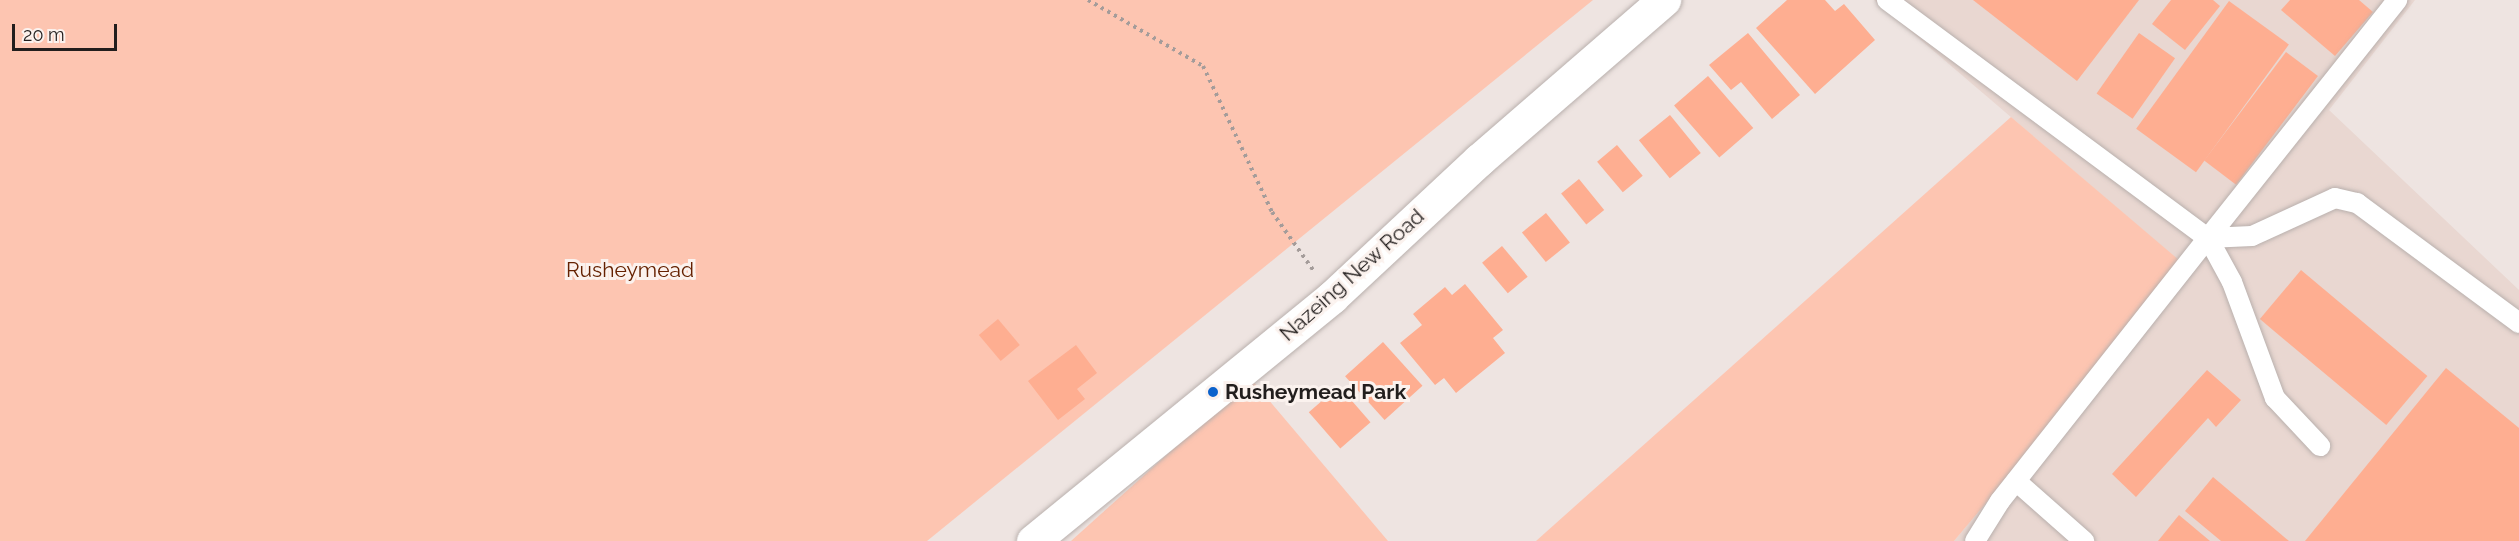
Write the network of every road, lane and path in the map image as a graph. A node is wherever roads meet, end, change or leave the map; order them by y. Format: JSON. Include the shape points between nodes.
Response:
{"nodes":[{"id":1,"x":1088,"y":0,"type":"edge"},
{"id":2,"x":1664,"y":0,"type":"edge"},
{"id":3,"x":1887,"y":0,"type":"edge"},
{"id":4,"x":2397,"y":0,"type":"edge"},
{"id":5,"x":2208,"y":238,"type":"junction"},
{"id":6,"x":1332,"y":297,"type":"junction"},
{"id":7,"x":2519,"y":323,"type":"edge"},
{"id":8,"x":2320,"y":446,"type":"dead end"},
{"id":9,"x":2016,"y":481,"type":"junction"},
{"id":10,"x":1033,"y":541,"type":"edge"},
{"id":11,"x":1975,"y":541,"type":"edge"},
{"id":12,"x":2084,"y":541,"type":"edge"}],
"edges":[{"from":1,"to":6,"type":"path","via":[[1203,66],[1272,212]]},
{"from":2,"to":6,"type":"main road","name":"Nazeing New Road","via":[[1479,160]]},
{"from":3,"to":5,"type":"lane"},
{"from":4,"to":5,"type":"lane"},
{"from":5,"to":7,"type":"lane","via":[[2252,236],[2335,198],[2357,203]]},
{"from":5,"to":8,"type":"lane","via":[[2232,282],[2275,398]]},
{"from":5,"to":9,"type":"lane"},
{"from":6,"to":10,"type":"main road","name":"Nazeing New Road"},
{"from":9,"to":11,"type":"lane"},
{"from":9,"to":12,"type":"lane"}]}
